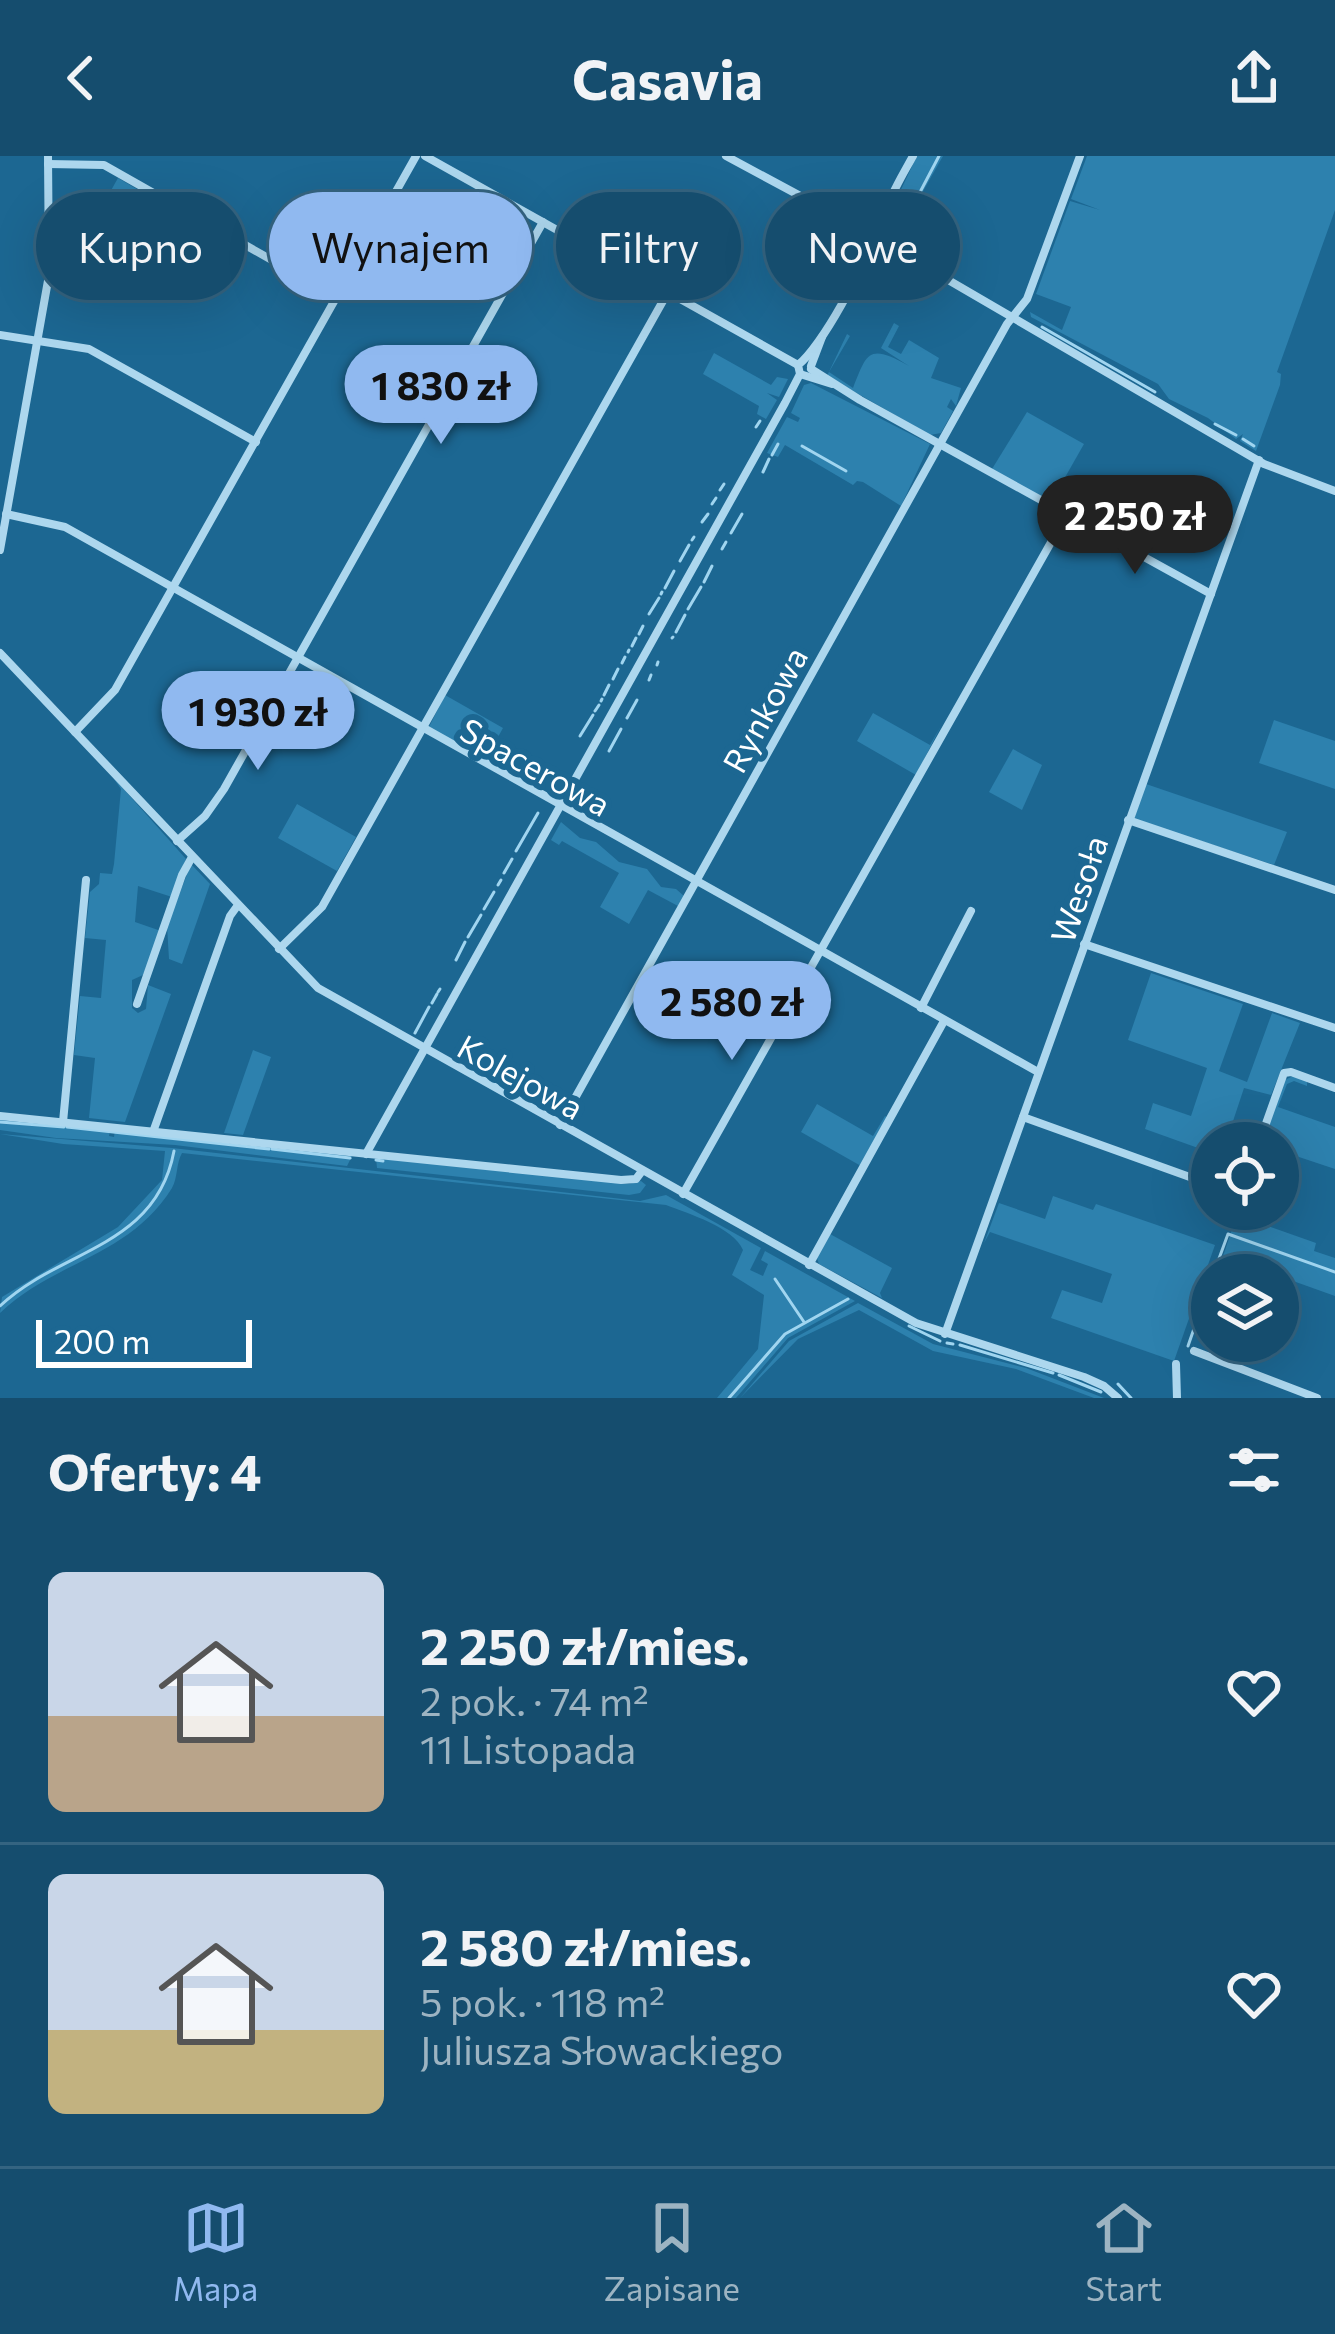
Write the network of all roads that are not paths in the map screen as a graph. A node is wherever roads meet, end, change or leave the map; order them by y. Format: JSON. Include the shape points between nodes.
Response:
{"nodes":[{"id":1,"x":416,"y":156,"type":"edge"},
{"id":2,"x":425,"y":156,"type":"edge"},
{"id":3,"x":726,"y":156,"type":"edge"},
{"id":4,"x":913,"y":156,"type":"edge"},
{"id":5,"x":1080,"y":156,"type":"edge"},
{"id":6,"x":48,"y":160,"type":"edge"},
{"id":7,"x":396,"y":192,"type":"edge"},
{"id":8,"x":790,"y":192,"type":"edge"},
{"id":9,"x":894,"y":192,"type":"edge"},
{"id":10,"x":543,"y":222,"type":"junction"},
{"id":11,"x":556,"y":229,"type":"edge"},
{"id":12,"x":269,"y":259,"type":"edge"},
{"id":13,"x":960,"y":290,"type":"edge"},
{"id":14,"x":335,"y":300,"type":"edge"},
{"id":15,"x":663,"y":300,"type":"edge"},
{"id":16,"x":682,"y":300,"type":"edge"},
{"id":17,"x":843,"y":300,"type":"edge"},
{"id":18,"x":1012,"y":320,"type":"junction"},
{"id":19,"x":0,"y":335,"type":"edge"},
{"id":20,"x":38,"y":341,"type":"junction"},
{"id":21,"x":805,"y":368,"type":"junction"},
{"id":22,"x":256,"y":442,"type":"junction"},
{"id":23,"x":941,"y":444,"type":"junction"},
{"id":24,"x":1259,"y":460,"type":"junction"},
{"id":25,"x":1335,"y":491,"type":"edge"},
{"id":26,"x":6,"y":514,"type":"junction"},
{"id":27,"x":1066,"y":514,"type":"junction"},
{"id":28,"x":0,"y":550,"type":"edge"},
{"id":29,"x":173,"y":589,"type":"junction"},
{"id":30,"x":1211,"y":594,"type":"junction"},
{"id":31,"x":0,"y":652,"type":"edge"},
{"id":32,"x":297,"y":659,"type":"junction"},
{"id":33,"x":422,"y":729,"type":"junction"},
{"id":34,"x":75,"y":732,"type":"junction"},
{"id":35,"x":559,"y":806,"type":"junction"},
{"id":36,"x":1128,"y":820,"type":"junction"},
{"id":37,"x":177,"y":841,"type":"junction"},
{"id":38,"x":193,"y":857,"type":"junction"},
{"id":39,"x":86,"y":880,"type":"dead end"},
{"id":40,"x":695,"y":883,"type":"junction"},
{"id":41,"x":1335,"y":890,"type":"edge"},
{"id":42,"x":238,"y":905,"type":"junction"},
{"id":43,"x":971,"y":911,"type":"dead end"},
{"id":44,"x":1084,"y":944,"type":"junction"},
{"id":45,"x":279,"y":949,"type":"junction"},
{"id":46,"x":819,"y":953,"type":"junction"},
{"id":47,"x":137,"y":1004,"type":"dead end"},
{"id":48,"x":921,"y":1008,"type":"junction"},
{"id":49,"x":944,"y":1021,"type":"junction"},
{"id":50,"x":1335,"y":1028,"type":"edge"},
{"id":51,"x":423,"y":1048,"type":"junction"},
{"id":52,"x":1038,"y":1072,"type":"junction"},
{"id":53,"x":1335,"y":1088,"type":"edge"},
{"id":54,"x":0,"y":1117,"type":"edge"},
{"id":55,"x":1023,"y":1118,"type":"junction"},
{"id":56,"x":63,"y":1122,"type":"junction"},
{"id":57,"x":1266,"y":1122,"type":"edge"},
{"id":58,"x":560,"y":1124,"type":"junction"},
{"id":59,"x":153,"y":1132,"type":"junction"},
{"id":60,"x":366,"y":1154,"type":"junction"},
{"id":61,"x":642,"y":1172,"type":"junction"},
{"id":62,"x":1191,"y":1178,"type":"edge"},
{"id":63,"x":683,"y":1194,"type":"junction"},
{"id":64,"x":809,"y":1265,"type":"junction"},
{"id":65,"x":945,"y":1334,"type":"junction"},
{"id":66,"x":1221,"y":1362,"type":"edge"},
{"id":67,"x":1176,"y":1364,"type":"dead end"},
{"id":68,"x":1118,"y":1398,"type":"edge"},
{"id":69,"x":1177,"y":1398,"type":"edge"},
{"id":70,"x":1317,"y":1398,"type":"edge"}],
"edges":[{"from":1,"to":7,"type":"street"},
{"from":2,"to":10,"type":"street"},
{"from":3,"to":8,"type":"street"},
{"from":4,"to":9,"type":"street"},
{"from":5,"to":18,"type":"street","name":"Rynkowa","via":[[1029,296]]},
{"from":6,"to":12,"type":"street","via":[[102,164]]},
{"from":6,"to":20,"type":"street","via":[[50,266]]},
{"from":10,"to":11,"type":"street"},
{"from":10,"to":32,"type":"street"},
{"from":13,"to":18,"type":"street"},
{"from":14,"to":22,"type":"street"},
{"from":15,"to":33,"type":"street"},
{"from":16,"to":21,"type":"street"},
{"from":17,"to":21,"type":"street"},
{"from":18,"to":23,"type":"street","name":"Rynkowa"},
{"from":18,"to":24,"type":"street"},
{"from":19,"to":20,"type":"street"},
{"from":20,"to":22,"type":"street","via":[[91,349]]},
{"from":20,"to":26,"type":"street"},
{"from":21,"to":23,"type":"street"},
{"from":21,"to":35,"type":"street"},
{"from":22,"to":29,"type":"street"},
{"from":23,"to":27,"type":"street"},
{"from":23,"to":40,"type":"street","name":"Rynkowa"},
{"from":24,"to":25,"type":"street"},
{"from":24,"to":30,"type":"street","name":"Wesoła"},
{"from":26,"to":28,"type":"street"},
{"from":26,"to":29,"type":"street","name":"Spacerowa","via":[[62,525]]},
{"from":27,"to":30,"type":"street"},
{"from":27,"to":46,"type":"street"},
{"from":29,"to":32,"type":"street","name":"Spacerowa"},
{"from":29,"to":34,"type":"street","via":[[113,694]]},
{"from":30,"to":36,"type":"street","name":"Wesoła"},
{"from":31,"to":34,"type":"street","name":"Kolejowa"},
{"from":32,"to":33,"type":"street","name":"Spacerowa"},
{"from":32,"to":37,"type":"street","via":[[215,803]]},
{"from":33,"to":35,"type":"street","name":"Spacerowa"},
{"from":33,"to":45,"type":"street","via":[[320,910]]},
{"from":34,"to":37,"type":"street","name":"Kolejowa"},
{"from":35,"to":40,"type":"street","name":"Spacerowa"},
{"from":35,"to":51,"type":"street"},
{"from":36,"to":41,"type":"street"},
{"from":36,"to":44,"type":"street","name":"Wesoła"},
{"from":37,"to":38,"type":"street","name":"Kolejowa"},
{"from":38,"to":42,"type":"street","name":"Kolejowa"},
{"from":38,"to":47,"type":"street"},
{"from":39,"to":56,"type":"street"},
{"from":40,"to":46,"type":"street","name":"Spacerowa"},
{"from":40,"to":58,"type":"street","name":"Rynkowa"},
{"from":42,"to":45,"type":"street","name":"Kolejowa"},
{"from":42,"to":59,"type":"street"},
{"from":43,"to":48,"type":"street"},
{"from":44,"to":50,"type":"street"},
{"from":44,"to":52,"type":"street","name":"Wesoła"},
{"from":45,"to":51,"type":"street","name":"Kolejowa","via":[[318,988]]},
{"from":46,"to":48,"type":"street","name":"Spacerowa"},
{"from":46,"to":63,"type":"street"},
{"from":48,"to":49,"type":"street","name":"Spacerowa"},
{"from":49,"to":52,"type":"street","name":"Spacerowa"},
{"from":49,"to":64,"type":"street"},
{"from":51,"to":58,"type":"street","name":"Kolejowa"},
{"from":51,"to":60,"type":"street"},
{"from":52,"to":55,"type":"street","name":"Wesoła"},
{"from":53,"to":57,"type":"street","via":[[1284,1073]]},
{"from":54,"to":56,"type":"street"},
{"from":55,"to":62,"type":"street"},
{"from":55,"to":65,"type":"street","name":"Wesoła"},
{"from":56,"to":59,"type":"street"},
{"from":58,"to":61,"type":"street","name":"Kolejowa"},
{"from":59,"to":60,"type":"street"},
{"from":60,"to":61,"type":"street","via":[[621,1180]]},
{"from":61,"to":63,"type":"street","name":"Kolejowa"},
{"from":63,"to":64,"type":"street","name":"Kolejowa"},
{"from":64,"to":65,"type":"street","name":"Kolejowa"},
{"from":65,"to":68,"type":"street","name":"Kolejowa","via":[[1084,1377]]},
{"from":66,"to":70,"type":"street"},
{"from":67,"to":69,"type":"street"}]}
